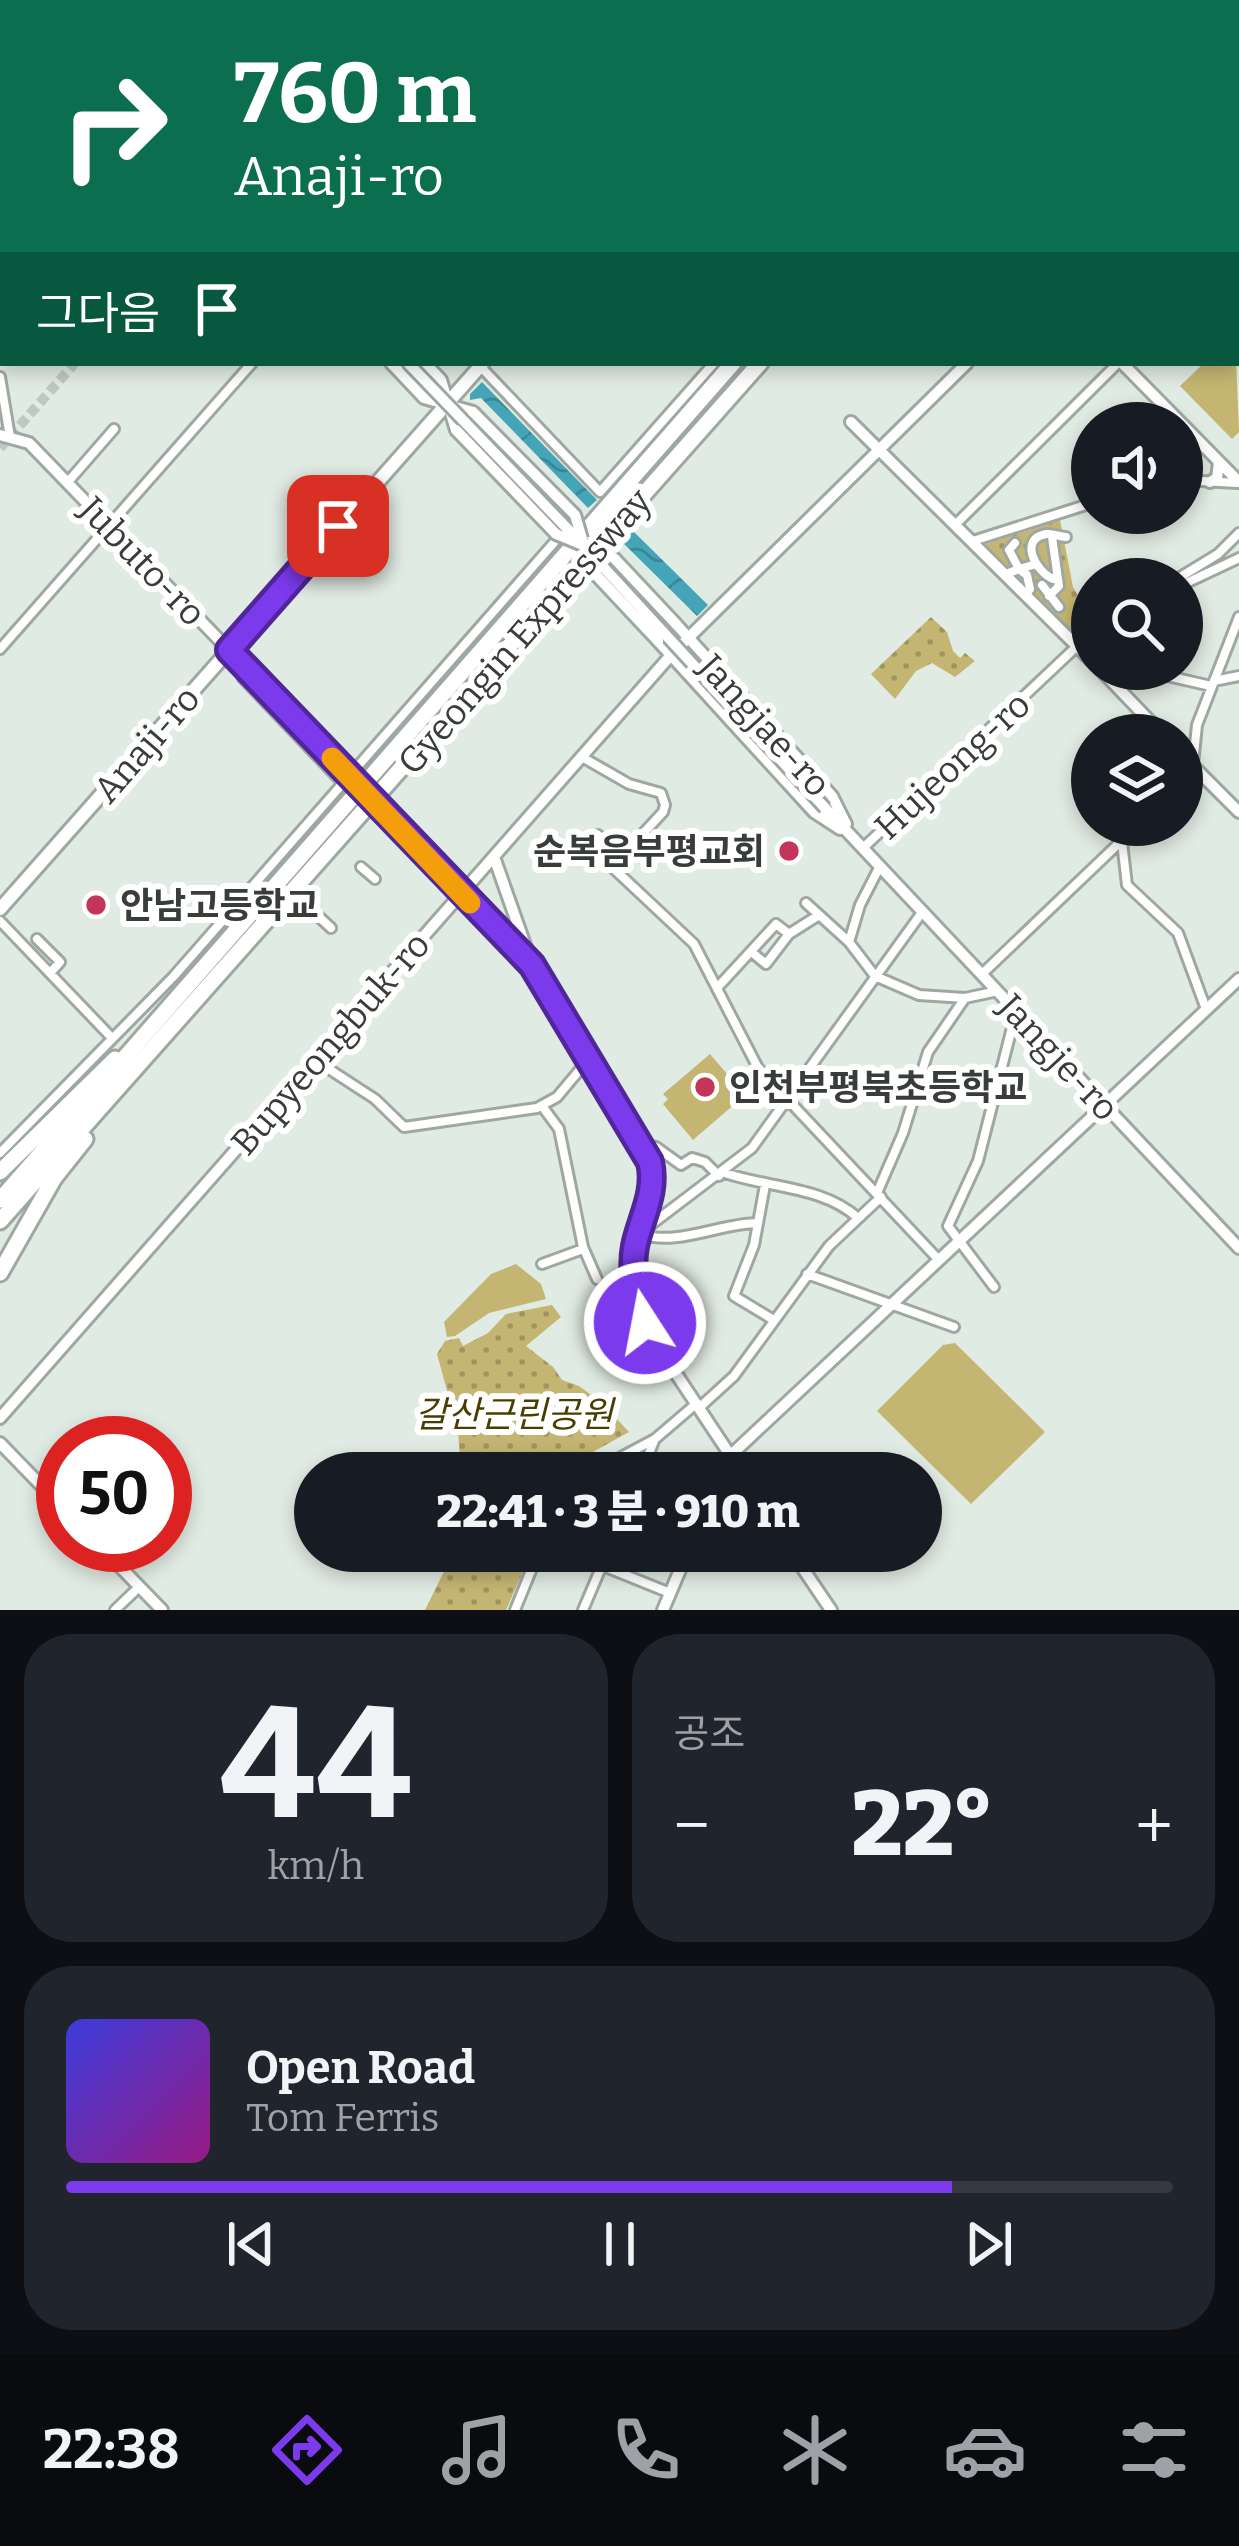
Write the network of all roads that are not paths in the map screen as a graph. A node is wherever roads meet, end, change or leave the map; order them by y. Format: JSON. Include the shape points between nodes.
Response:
{"nodes":[{"id":1,"x":249,"y":366,"type":"edge"},
{"id":2,"x":394,"y":366,"type":"edge"},
{"id":3,"x":411,"y":366,"type":"edge"},
{"id":4,"x":428,"y":366,"type":"edge"},
{"id":5,"x":480,"y":366,"type":"edge"},
{"id":6,"x":482,"y":366,"type":"edge"},
{"id":7,"x":712,"y":366,"type":"edge"},
{"id":8,"x":730,"y":366,"type":"edge"},
{"id":9,"x":757,"y":366,"type":"edge"},
{"id":10,"x":964,"y":366,"type":"edge"},
{"id":11,"x":1117,"y":366,"type":"edge"},
{"id":12,"x":1123,"y":366,"type":"edge"},
{"id":13,"x":0,"y":377,"type":"edge"},
{"id":14,"x":1159,"y":402,"type":"edge"},
{"id":15,"x":447,"y":404,"type":"junction"},
{"id":16,"x":850,"y":422,"type":"dead end"},
{"id":17,"x":114,"y":429,"type":"dead end"},
{"id":18,"x":5,"y":436,"type":"edge"},
{"id":19,"x":1203,"y":445,"type":"edge"},
{"id":20,"x":881,"y":449,"type":"junction"},
{"id":21,"x":1220,"y":462,"type":"junction"},
{"id":22,"x":1203,"y":482,"type":"edge"},
{"id":23,"x":1210,"y":482,"type":"junction"},
{"id":24,"x":68,"y":483,"type":"junction"},
{"id":25,"x":1239,"y":483,"type":"edge"},
{"id":26,"x":604,"y":498,"type":"junction"},
{"id":27,"x":1071,"y":510,"type":"edge"},
{"id":28,"x":956,"y":524,"type":"junction"},
{"id":29,"x":109,"y":526,"type":"junction"},
{"id":30,"x":1239,"y":533,"type":"edge"},
{"id":31,"x":1052,"y":537,"type":"junction"},
{"id":32,"x":1066,"y":537,"type":"dead end"},
{"id":33,"x":1039,"y":538,"type":"junction"},
{"id":34,"x":973,"y":541,"type":"junction"},
{"id":35,"x":583,"y":545,"type":"junction"},
{"id":36,"x":1239,"y":558,"type":"edge"},
{"id":37,"x":1033,"y":565,"type":"junction"},
{"id":38,"x":1203,"y":565,"type":"edge"},
{"id":39,"x":1019,"y":569,"type":"junction"},
{"id":40,"x":1203,"y":572,"type":"edge"},
{"id":41,"x":1006,"y":574,"type":"junction"},
{"id":42,"x":1057,"y":575,"type":"junction"},
{"id":43,"x":1044,"y":581,"type":"junction"},
{"id":44,"x":1028,"y":588,"type":"junction"},
{"id":45,"x":1049,"y":596,"type":"junction"},
{"id":46,"x":1059,"y":607,"type":"dead end"},
{"id":47,"x":1239,"y":617,"type":"edge"},
{"id":48,"x":1071,"y":635,"type":"edge"},
{"id":49,"x":687,"y":638,"type":"junction"},
{"id":50,"x":0,"y":649,"type":"edge"},
{"id":51,"x":229,"y":650,"type":"junction"},
{"id":52,"x":671,"y":656,"type":"junction"},
{"id":53,"x":1071,"y":666,"type":"edge"},
{"id":54,"x":1239,"y":676,"type":"edge"},
{"id":55,"x":1203,"y":682,"type":"edge"},
{"id":56,"x":1212,"y":684,"type":"junction"},
{"id":57,"x":1120,"y":690,"type":"edge"},
{"id":58,"x":1143,"y":714,"type":"edge"},
{"id":59,"x":1201,"y":714,"type":"edge"},
{"id":60,"x":582,"y":758,"type":"junction"},
{"id":61,"x":344,"y":760,"type":"junction"},
{"id":62,"x":332,"y":772,"type":"junction"},
{"id":63,"x":355,"y":772,"type":"junction"},
{"id":64,"x":1203,"y":777,"type":"edge"},
{"id":65,"x":343,"y":783,"type":"junction"},
{"id":66,"x":825,"y":808,"type":"joint"},
{"id":67,"x":1239,"y":812,"type":"edge"},
{"id":68,"x":598,"y":836,"type":"dead end"},
{"id":69,"x":853,"y":837,"type":"junction"},
{"id":70,"x":1116,"y":846,"type":"edge"},
{"id":71,"x":1123,"y":846,"type":"edge"},
{"id":72,"x":863,"y":848,"type":"junction"},
{"id":73,"x":494,"y":857,"type":"junction"},
{"id":74,"x":622,"y":857,"type":"junction"},
{"id":75,"x":880,"y":866,"type":"junction"},
{"id":76,"x":361,"y":867,"type":"dead end"},
{"id":77,"x":375,"y":879,"type":"dead end"},
{"id":78,"x":462,"y":894,"type":"junction"},
{"id":79,"x":806,"y":903,"type":"dead end"},
{"id":80,"x":0,"y":909,"type":"edge"},
{"id":81,"x":922,"y":911,"type":"junction"},
{"id":82,"x":317,"y":915,"type":"dead end"},
{"id":83,"x":819,"y":915,"type":"junction"},
{"id":84,"x":0,"y":921,"type":"edge"},
{"id":85,"x":331,"y":928,"type":"dead end"},
{"id":86,"x":789,"y":934,"type":"junction"},
{"id":87,"x":37,"y":939,"type":"dead end"},
{"id":88,"x":849,"y":942,"type":"junction"},
{"id":89,"x":754,"y":954,"type":"dead end"},
{"id":90,"x":532,"y":965,"type":"junction"},
{"id":91,"x":50,"y":973,"type":"junction"},
{"id":92,"x":982,"y":974,"type":"junction"},
{"id":93,"x":875,"y":976,"type":"junction"},
{"id":94,"x":1239,"y":979,"type":"edge"},
{"id":95,"x":717,"y":988,"type":"junction"},
{"id":96,"x":998,"y":992,"type":"junction"},
{"id":97,"x":965,"y":998,"type":"junction"},
{"id":98,"x":1207,"y":1010,"type":"junction"},
{"id":99,"x":1016,"y":1011,"type":"junction"},
{"id":100,"x":112,"y":1038,"type":"junction"},
{"id":101,"x":136,"y":1042,"type":"junction"},
{"id":102,"x":315,"y":1060,"type":"junction"},
{"id":103,"x":588,"y":1060,"type":"junction"},
{"id":104,"x":139,"y":1069,"type":"junction"},
{"id":105,"x":850,"y":1073,"type":"dead end"},
{"id":106,"x":914,"y":1094,"type":"junction"},
{"id":107,"x":788,"y":1098,"type":"junction"},
{"id":108,"x":1103,"y":1103,"type":"junction"},
{"id":109,"x":542,"y":1106,"type":"junction"},
{"id":110,"x":641,"y":1145,"type":"junction"},
{"id":111,"x":0,"y":1153,"type":"edge"},
{"id":112,"x":0,"y":1172,"type":"edge"},
{"id":113,"x":721,"y":1174,"type":"junction"},
{"id":114,"x":765,"y":1185,"type":"junction"},
{"id":115,"x":879,"y":1195,"type":"junction"},
{"id":116,"x":0,"y":1199,"type":"edge"},
{"id":117,"x":858,"y":1218,"type":"junction"},
{"id":118,"x":0,"y":1221,"type":"edge"},
{"id":119,"x":758,"y":1223,"type":"junction"},
{"id":120,"x":639,"y":1234,"type":"junction"},
{"id":121,"x":1233,"y":1235,"type":"edge"},
{"id":122,"x":957,"y":1240,"type":"junction"},
{"id":123,"x":1239,"y":1247,"type":"edge"},
{"id":124,"x":583,"y":1249,"type":"junction"},
{"id":125,"x":937,"y":1258,"type":"junction"},
{"id":126,"x":542,"y":1264,"type":"dead end"},
{"id":127,"x":0,"y":1274,"type":"edge"},
{"id":128,"x":807,"y":1274,"type":"junction"},
{"id":129,"x":597,"y":1279,"type":"dead end"},
{"id":130,"x":994,"y":1287,"type":"dead end"},
{"id":131,"x":888,"y":1305,"type":"junction"},
{"id":132,"x":772,"y":1319,"type":"junction"},
{"id":133,"x":954,"y":1327,"type":"dead end"},
{"id":134,"x":699,"y":1405,"type":"junction"},
{"id":135,"x":0,"y":1418,"type":"edge"},
{"id":136,"x":655,"y":1439,"type":"junction"},
{"id":137,"x":0,"y":1443,"type":"edge"},
{"id":138,"x":631,"y":1452,"type":"edge"},
{"id":139,"x":649,"y":1452,"type":"edge"},
{"id":140,"x":731,"y":1452,"type":"edge"},
{"id":141,"x":734,"y":1452,"type":"edge"},
{"id":142,"x":36,"y":1480,"type":"edge"},
{"id":143,"x":125,"y":1572,"type":"edge"},
{"id":144,"x":530,"y":1572,"type":"edge"},
{"id":145,"x":599,"y":1572,"type":"edge"},
{"id":146,"x":619,"y":1572,"type":"edge"},
{"id":147,"x":679,"y":1572,"type":"edge"},
{"id":148,"x":805,"y":1572,"type":"edge"},
{"id":149,"x":139,"y":1587,"type":"junction"},
{"id":150,"x":670,"y":1593,"type":"junction"},
{"id":151,"x":115,"y":1610,"type":"edge"},
{"id":152,"x":162,"y":1610,"type":"edge"},
{"id":153,"x":514,"y":1610,"type":"edge"},
{"id":154,"x":584,"y":1610,"type":"edge"},
{"id":155,"x":663,"y":1610,"type":"edge"},
{"id":156,"x":831,"y":1610,"type":"edge"}],
"edges":[{"from":1,"to":29,"type":"street"},
{"from":2,"to":15,"type":"main road","name":"Jangjae-ro","via":[[424,398]]},
{"from":3,"to":35,"type":"main road","name":"Jangjae-ro","bridge":true},
{"from":4,"to":15,"type":"main road","name":"Jangjae-ro"},
{"from":5,"to":15,"type":"main road","name":"Anaji-ro"},
{"from":6,"to":26,"type":"street"},
{"from":7,"to":26,"type":"street"},
{"from":8,"to":26,"type":"highway","name":"Gyeongin Expressway"},
{"from":9,"to":104,"type":"highway","name":"Gyeongin Expressway"},
{"from":10,"to":20,"type":"main road","name":"Bupyeongbuk-ro"},
{"from":11,"to":28,"type":"street"},
{"from":12,"to":14,"type":"main road"},
{"from":13,"to":18,"type":"street"},
{"from":15,"to":35,"type":"main road","name":"Jangjae-ro","bridge":true,"via":[[456,430],[556,534]]},
{"from":15,"to":35,"type":"main road","name":"Jangjae-ro","bridge":true,"via":[[473,412],[575,515]]},
{"from":15,"to":51,"type":"main road","name":"Anaji-ro"},
{"from":15,"to":63,"type":"street","via":[[563,533]]},
{"from":16,"to":20,"type":"main road"},
{"from":17,"to":24,"type":"street"},
{"from":18,"to":24,"type":"main road","name":"Jubuto-ro","via":[[29,443]]},
{"from":19,"to":21,"type":"main road"},
{"from":20,"to":28,"type":"main road"},
{"from":20,"to":49,"type":"main road","name":"Bupyeongbuk-ro"},
{"from":21,"to":23,"type":"main road"},
{"from":21,"to":25,"type":"main road"},
{"from":22,"to":23,"type":"street"},
{"from":23,"to":25,"type":"street"},
{"from":24,"to":29,"type":"main road","name":"Jubuto-ro"},
{"from":26,"to":101,"type":"highway","name":"Gyeongin Expressway"},
{"from":27,"to":34,"type":"street"},
{"from":28,"to":34,"type":"main road"},
{"from":29,"to":50,"type":"street"},
{"from":29,"to":51,"type":"main road","name":"Jubuto-ro"},
{"from":30,"to":38,"type":"street"},
{"from":31,"to":32,"type":"street"},
{"from":31,"to":33,"type":"street"},
{"from":31,"to":42,"type":"street"},
{"from":33,"to":37,"type":"street"},
{"from":33,"to":39,"type":"street","via":[[1020,538],[1013,548]]},
{"from":34,"to":41,"type":"main road"},
{"from":35,"to":49,"type":"main road","name":"Jangjae-ro","bridge":true,"via":[[614,558]]},
{"from":35,"to":52,"type":"main road","name":"Jangjae-ro","bridge":true,"via":[[597,576]]},
{"from":35,"to":66,"type":"main road","name":"Jangjae-ro","bridge":true},
{"from":36,"to":40,"type":"street"},
{"from":37,"to":39,"type":"street"},
{"from":37,"to":43,"type":"street"},
{"from":39,"to":41,"type":"street"},
{"from":39,"to":44,"type":"street"},
{"from":41,"to":44,"type":"main road"},
{"from":42,"to":43,"type":"street"},
{"from":42,"to":45,"type":"street"},
{"from":43,"to":44,"type":"street"},
{"from":43,"to":45,"type":"street"},
{"from":44,"to":48,"type":"main road"},
{"from":45,"to":46,"type":"street"},
{"from":47,"to":56,"type":"street"},
{"from":49,"to":52,"type":"main road","name":"Bupyeongbuk-ro"},
{"from":49,"to":69,"type":"main road","name":"Jangjae-ro","via":[[832,796]]},
{"from":51,"to":61,"type":"street"},
{"from":51,"to":62,"type":"street","via":[[243,678]]},
{"from":51,"to":78,"type":"main road","name":"Jubuto-ro","bridge":true},
{"from":51,"to":80,"type":"main road","name":"Anaji-ro"},
{"from":52,"to":60,"type":"main road","name":"Bupyeongbuk-ro"},
{"from":52,"to":69,"type":"main road","name":"Jangjae-ro","via":[[814,812]]},
{"from":53,"to":72,"type":"street","name":"Hujeong-ro"},
{"from":54,"to":56,"type":"street"},
{"from":55,"to":56,"type":"street"},
{"from":56,"to":59,"type":"street"},
{"from":57,"to":58,"type":"main road"},
{"from":60,"to":73,"type":"main road","name":"Bupyeongbuk-ro"},
{"from":60,"to":74,"type":"street","via":[[664,798],[663,812]]},
{"from":61,"to":62,"type":"street","via":[[343,770]]},
{"from":61,"to":63,"type":"street"},
{"from":62,"to":65,"type":"street"},
{"from":63,"to":65,"type":"street"},
{"from":64,"to":67,"type":"main road"},
{"from":65,"to":100,"type":"street"},
{"from":66,"to":69,"type":"main road","name":"Jangje-ro"},
{"from":68,"to":74,"type":"street"},
{"from":69,"to":72,"type":"main road","name":"Jangje-ro"},
{"from":70,"to":92,"type":"street"},
{"from":71,"to":98,"type":"street","via":[[1127,885],[1178,933]]},
{"from":72,"to":75,"type":"main road","name":"Jangje-ro"},
{"from":73,"to":78,"type":"main road","name":"Bupyeongbuk-ro"},
{"from":73,"to":90,"type":"main road"},
{"from":74,"to":95,"type":"street","via":[[612,867],[694,944]]},
{"from":75,"to":81,"type":"main road","name":"Jangje-ro"},
{"from":75,"to":88,"type":"street"},
{"from":76,"to":77,"type":"street"},
{"from":78,"to":90,"type":"main road","name":"Jubuto-ro"},
{"from":78,"to":102,"type":"main road","name":"Bupyeongbuk-ro"},
{"from":79,"to":83,"type":"street"},
{"from":81,"to":92,"type":"main road","name":"Jangje-ro"},
{"from":81,"to":93,"type":"street"},
{"from":82,"to":85,"type":"street"},
{"from":83,"to":86,"type":"street"},
{"from":83,"to":88,"type":"street"},
{"from":84,"to":91,"type":"street"},
{"from":86,"to":89,"type":"street","via":[[766,964]]},
{"from":86,"to":95,"type":"street","via":[[776,925]]},
{"from":87,"to":91,"type":"street","via":[[60,962]]},
{"from":88,"to":93,"type":"street"},
{"from":90,"to":103,"type":"main road","name":"Jubuto-ro"},
{"from":91,"to":100,"type":"street"},
{"from":92,"to":96,"type":"main road","name":"Jangje-ro"},
{"from":93,"to":97,"type":"street","via":[[919,995]]},
{"from":93,"to":107,"type":"street"},
{"from":94,"to":98,"type":"main road"},
{"from":95,"to":107,"type":"street","via":[[758,1068]]},
{"from":96,"to":97,"type":"street"},
{"from":96,"to":99,"type":"main road","name":"Jangje-ro"},
{"from":97,"to":106,"type":"street","via":[[928,1052]]},
{"from":98,"to":108,"type":"main road"},
{"from":99,"to":108,"type":"main road","name":"Jangje-ro"},
{"from":99,"to":122,"type":"street","via":[[978,1161],[949,1220]]},
{"from":100,"to":111,"type":"street"},
{"from":101,"to":112,"type":"highway"},
{"from":101,"to":116,"type":"highway","name":"Gyeongin Expressway"},
{"from":102,"to":109,"type":"street","via":[[404,1127]]},
{"from":102,"to":135,"type":"main road","name":"Bupyeongbuk-ro"},
{"from":103,"to":109,"type":"street"},
{"from":103,"to":110,"type":"main road","name":"Jubuto-ro"},
{"from":104,"to":118,"type":"highway","name":"Gyeongin Expressway"},
{"from":104,"to":127,"type":"highway","via":[[54,1178]]},
{"from":105,"to":106,"type":"street"},
{"from":106,"to":115,"type":"street"},
{"from":107,"to":113,"type":"street","via":[[752,1148]]},
{"from":107,"to":115,"type":"street"},
{"from":108,"to":121,"type":"main road","name":"Jangje-ro"},
{"from":108,"to":122,"type":"main road"},
{"from":109,"to":124,"type":"street","via":[[559,1129]]},
{"from":110,"to":113,"type":"street"},
{"from":110,"to":120,"type":"main road","name":"Jubuto-ro","via":[[652,1181]]},
{"from":113,"to":114,"type":"street"},
{"from":113,"to":120,"type":"street"},
{"from":114,"to":117,"type":"street","via":[[807,1191]]},
{"from":114,"to":119,"type":"street"},
{"from":115,"to":117,"type":"street"},
{"from":115,"to":125,"type":"street"},
{"from":117,"to":128,"type":"street"},
{"from":119,"to":120,"type":"street"},
{"from":119,"to":132,"type":"street","via":[[734,1296]]},
{"from":120,"to":134,"type":"main road","name":"Jubuto-ro","via":[[634,1274],[645,1323]]},
{"from":121,"to":123,"type":"main road","name":"Jangje-ro"},
{"from":122,"to":125,"type":"main road"},
{"from":122,"to":130,"type":"street"},
{"from":124,"to":126,"type":"street"},
{"from":124,"to":129,"type":"street"},
{"from":125,"to":131,"type":"main road"},
{"from":128,"to":131,"type":"street"},
{"from":128,"to":132,"type":"street"},
{"from":131,"to":133,"type":"street"},
{"from":131,"to":141,"type":"main road"},
{"from":132,"to":134,"type":"street","via":[[734,1376]]},
{"from":134,"to":136,"type":"street"},
{"from":134,"to":140,"type":"main road","name":"Jubuto-ro"},
{"from":136,"to":138,"type":"street"},
{"from":136,"to":139,"type":"street"},
{"from":137,"to":142,"type":"main road"},
{"from":143,"to":149,"type":"main road"},
{"from":144,"to":153,"type":"street"},
{"from":145,"to":154,"type":"street"},
{"from":146,"to":150,"type":"street"},
{"from":147,"to":150,"type":"main road"},
{"from":148,"to":156,"type":"main road"},
{"from":149,"to":151,"type":"street"},
{"from":149,"to":152,"type":"main road"},
{"from":150,"to":155,"type":"main road"}]}
